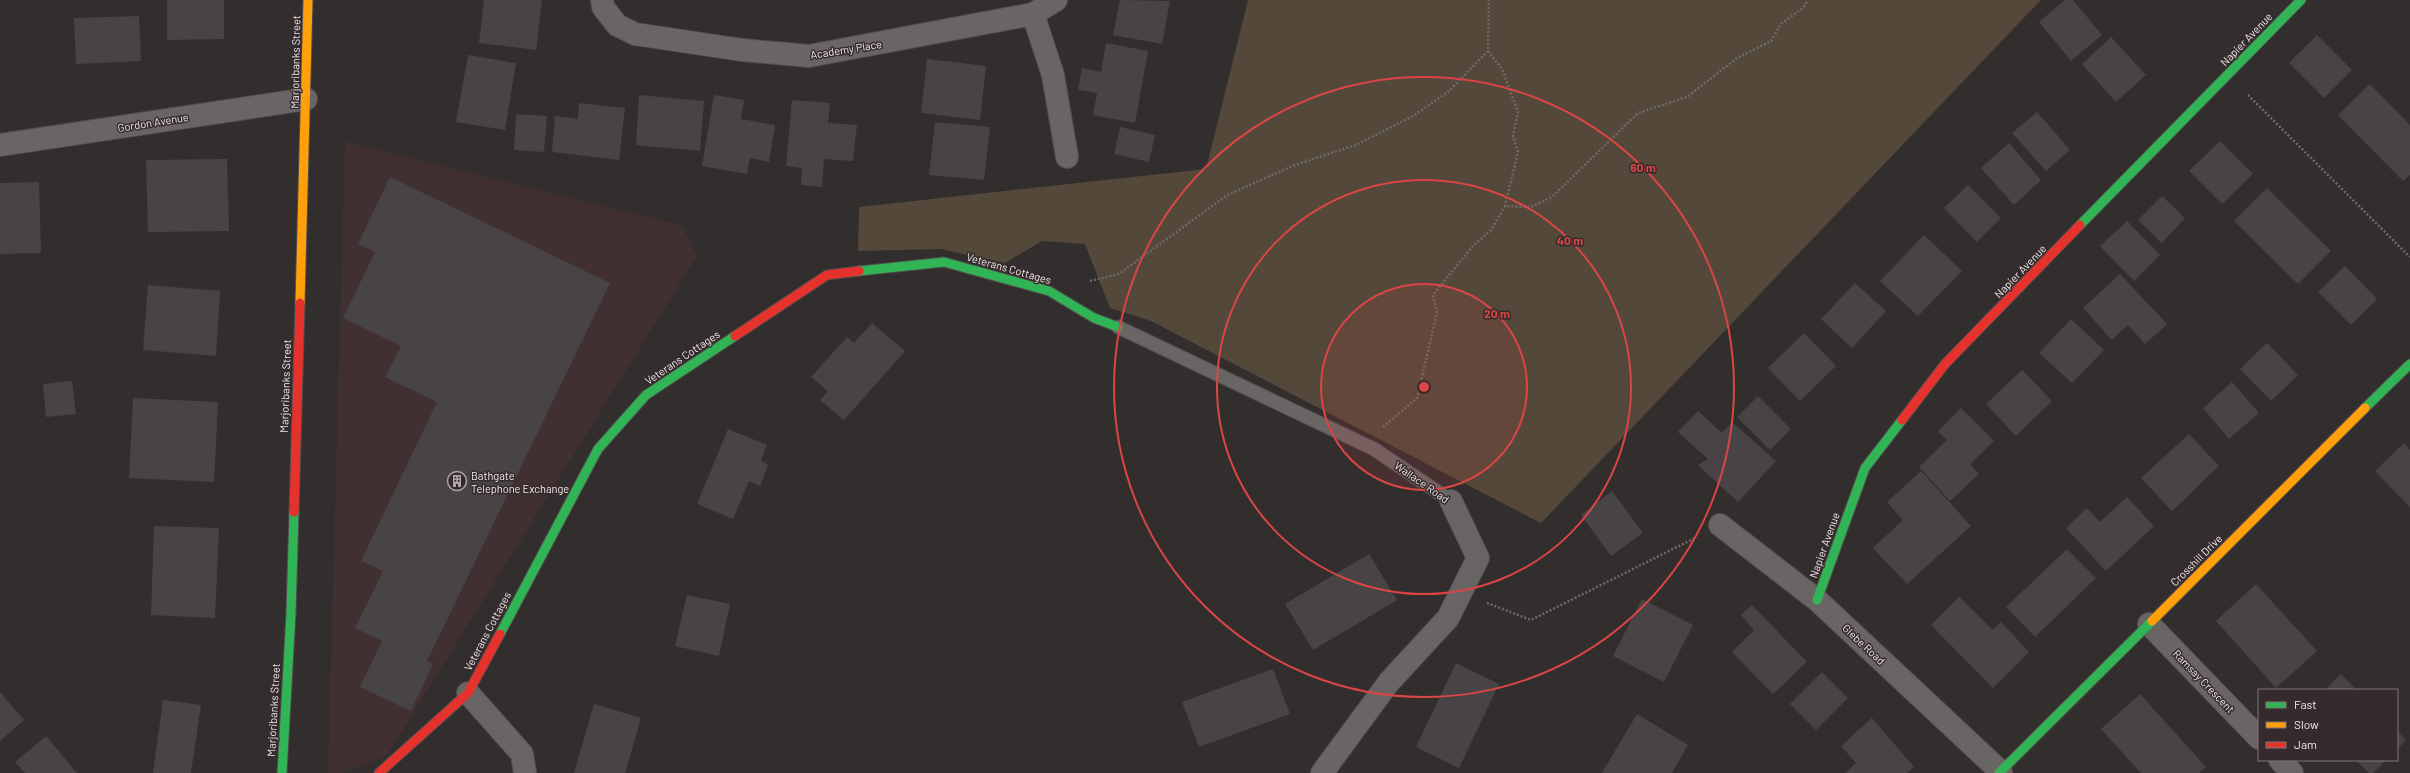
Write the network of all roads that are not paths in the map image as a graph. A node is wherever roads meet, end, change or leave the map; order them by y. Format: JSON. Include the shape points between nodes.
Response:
{"nodes":[{"id":1,"x":308,"y":0,"type":"edge"},
{"id":2,"x":602,"y":0,"type":"edge"},
{"id":3,"x":1056,"y":0,"type":"edge"},
{"id":4,"x":2301,"y":0,"type":"edge"},
{"id":5,"x":1033,"y":14,"type":"junction"},
{"id":6,"x":306,"y":99,"type":"junction"},
{"id":7,"x":0,"y":145,"type":"edge"},
{"id":8,"x":1067,"y":157,"type":"dead end"},
{"id":9,"x":1118,"y":327,"type":"joint"},
{"id":10,"x":2410,"y":364,"type":"edge"},
{"id":11,"x":1451,"y":501,"type":"joint"},
{"id":12,"x":1720,"y":525,"type":"road end"},
{"id":13,"x":1817,"y":600,"type":"junction"},
{"id":14,"x":2149,"y":624,"type":"junction"},
{"id":15,"x":468,"y":693,"type":"junction"},
{"id":16,"x":2258,"y":737,"type":"edge"},
{"id":17,"x":2281,"y":761,"type":"edge"},
{"id":18,"x":2000,"y":772,"type":"edge"},
{"id":19,"x":282,"y":773,"type":"edge"},
{"id":20,"x":379,"y":773,"type":"edge"},
{"id":21,"x":525,"y":773,"type":"edge"},
{"id":22,"x":1322,"y":773,"type":"edge"},
{"id":23,"x":2292,"y":773,"type":"edge"}],
"edges":[{"from":1,"to":6,"type":"street","name":"Marjoribanks Street"},
{"from":2,"to":5,"type":"street","name":"Academy Place","via":[[603,7],[617,25],[634,34],[742,50],[809,56]]},
{"from":3,"to":5,"type":"street","name":"Academy Place"},
{"from":4,"to":13,"type":"street","name":"Napier Avenue","via":[[1945,364],[1865,468]]},
{"from":5,"to":8,"type":"street","via":[[1053,75]]},
{"from":6,"to":7,"type":"street","name":"Gordon Avenue"},
{"from":6,"to":19,"type":"street","name":"Marjoribanks Street","via":[[290,613]]},
{"from":9,"to":11,"type":"lane","name":"Wallace Road","via":[[1374,449]]},
{"from":9,"to":15,"type":"street","name":"Veterans Cottages","via":[[1094,318],[1049,291],[944,262],[827,275],[646,395],[598,449]]},
{"from":10,"to":14,"type":"street","name":"Crosshill Drive"},
{"from":11,"to":22,"type":"street","name":"Wallace Road","via":[[1478,558],[1448,618],[1389,682]]},
{"from":12,"to":13,"type":"street","name":"Glebe Road"},
{"from":13,"to":18,"type":"street","name":"Glebe Road"},
{"from":14,"to":16,"type":"street","name":"Ramsay Crescent"},
{"from":14,"to":18,"type":"street","name":"Crosshill Drive"},
{"from":15,"to":20,"type":"street","name":"Veterans Cottages"},
{"from":15,"to":21,"type":"street","via":[[522,754]]},
{"from":17,"to":23,"type":"street"}]}
